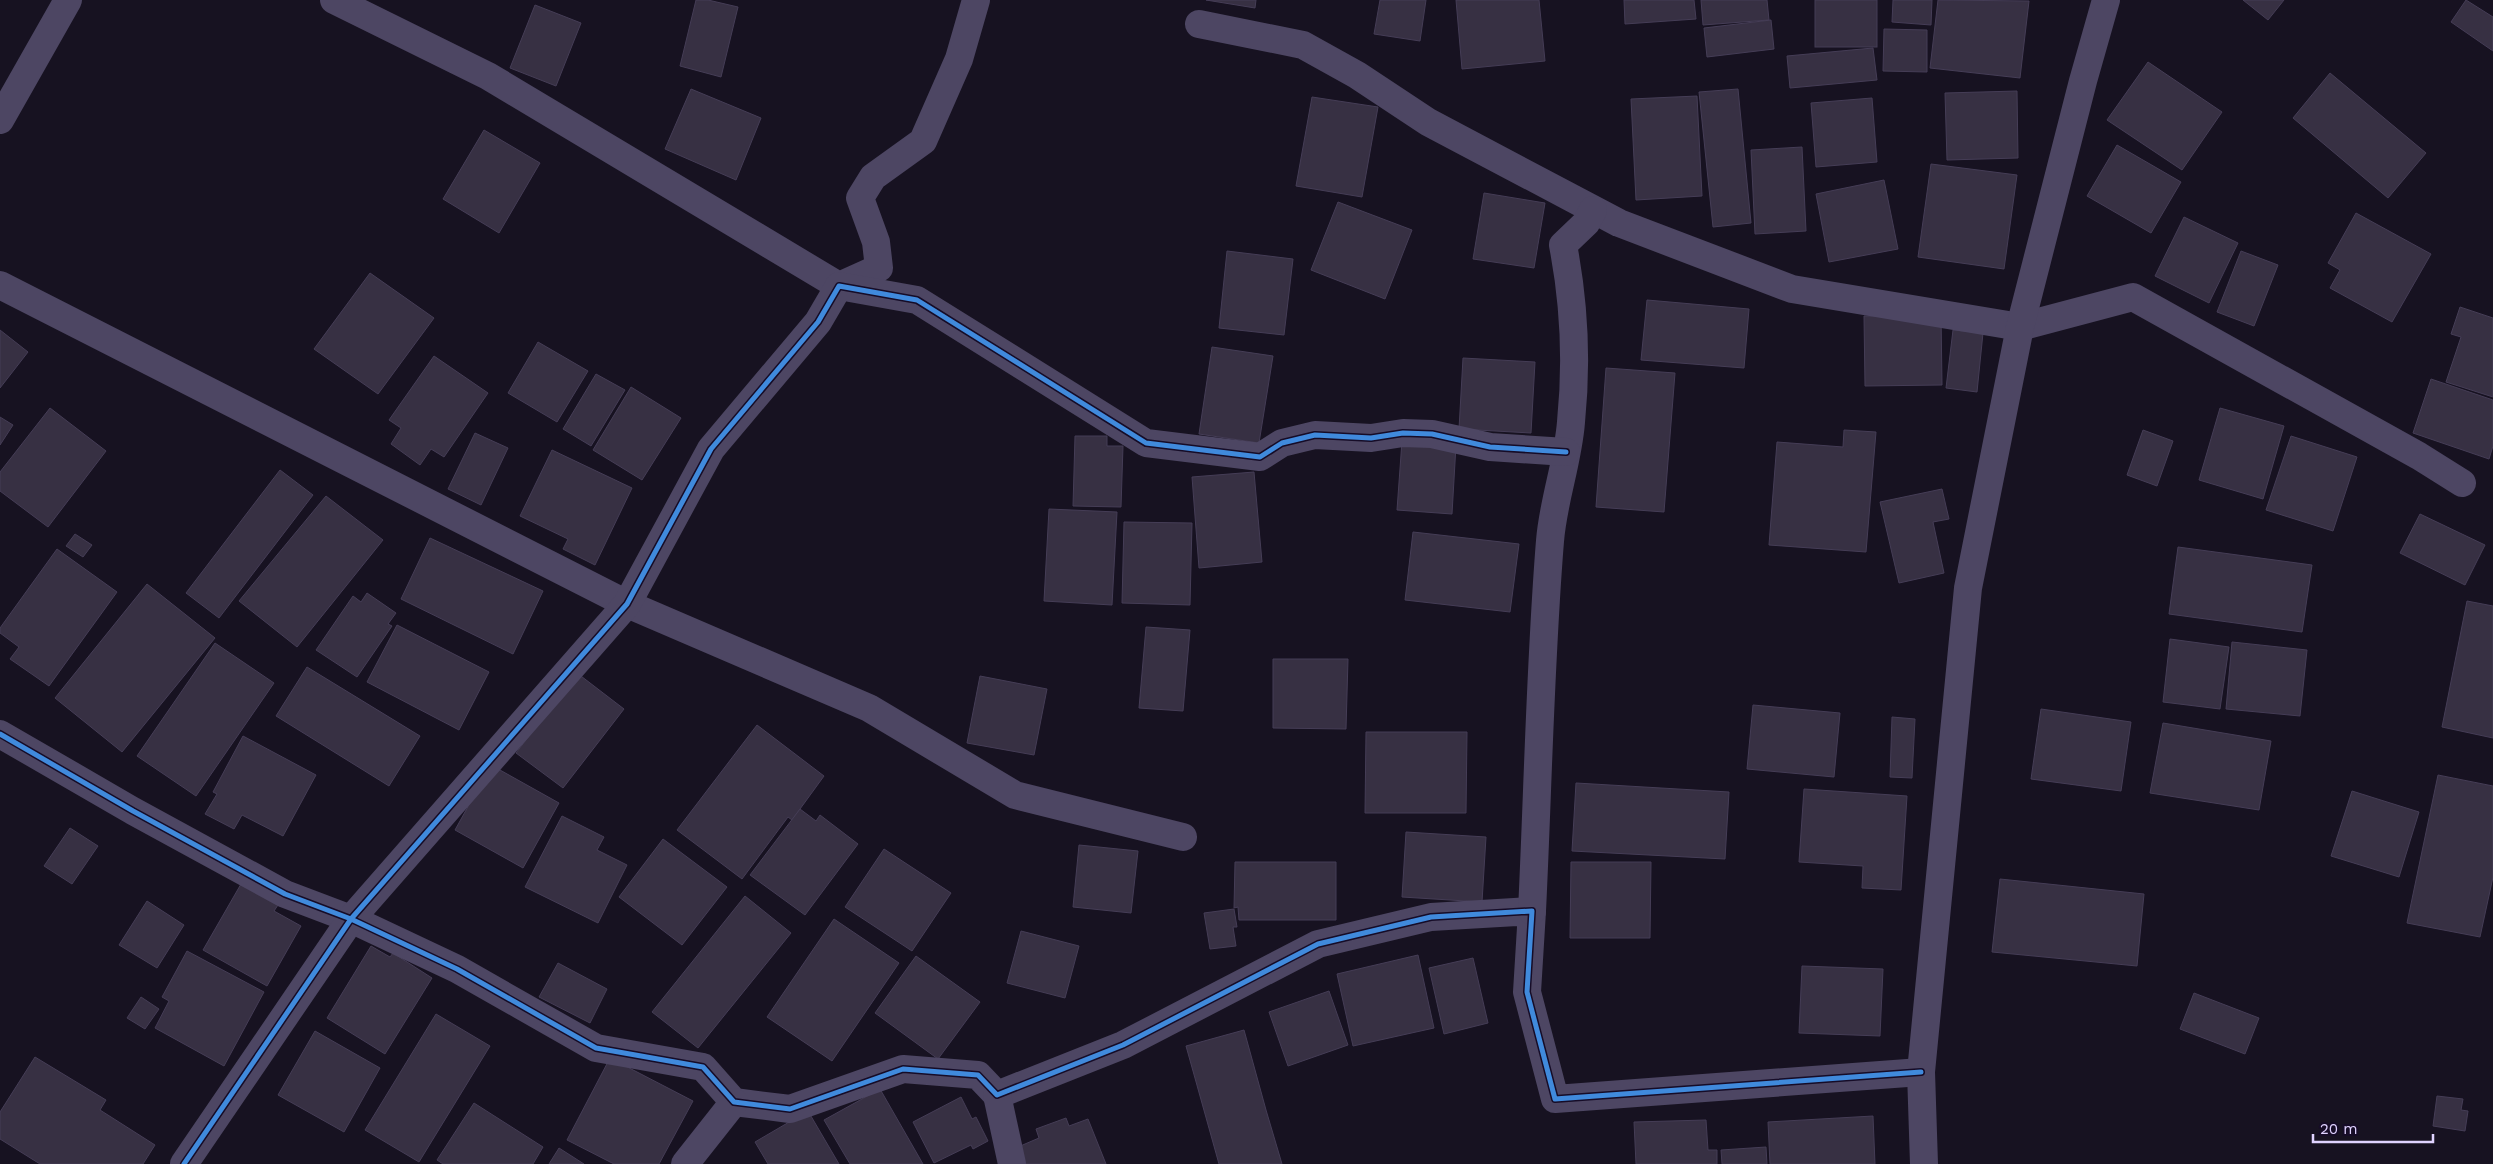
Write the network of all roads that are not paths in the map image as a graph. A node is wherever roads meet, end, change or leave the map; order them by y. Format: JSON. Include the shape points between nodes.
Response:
{"nodes":[{"id":1,"x":68,"y":0,"type":"edge"},
{"id":2,"x":334,"y":0,"type":"edge"},
{"id":3,"x":976,"y":0,"type":"edge"},
{"id":4,"x":2106,"y":0,"type":"edge"},
{"id":5,"x":1199,"y":24,"type":"dead end"},
{"id":6,"x":0,"y":120,"type":"edge"},
{"id":7,"x":1593,"y":210,"type":"junction"},
{"id":8,"x":0,"y":285,"type":"edge"},
{"id":9,"x":839,"y":286,"type":"junction"},
{"id":10,"x":2020,"y":327,"type":"junction"},
{"id":11,"x":1566,"y":452,"type":"junction"},
{"id":12,"x":2462,"y":483,"type":"dead end"},
{"id":13,"x":627,"y":604,"type":"junction"},
{"id":14,"x":0,"y":734,"type":"edge"},
{"id":15,"x":1183,"y":837,"type":"dead end"},
{"id":16,"x":1532,"y":911,"type":"junction"},
{"id":17,"x":351,"y":919,"type":"junction"},
{"id":18,"x":1921,"y":1072,"type":"junction"},
{"id":19,"x":997,"y":1095,"type":"junction"},
{"id":20,"x":734,"y":1102,"type":"junction"},
{"id":21,"x":184,"y":1164,"type":"edge"},
{"id":22,"x":684,"y":1164,"type":"edge"},
{"id":23,"x":1012,"y":1164,"type":"edge"},
{"id":24,"x":1924,"y":1164,"type":"edge"}],
"edges":[{"from":1,"to":6,"type":"street"},
{"from":2,"to":9,"type":"street","via":[[488,76]]},
{"from":3,"to":9,"type":"street","via":[[959,59],[923,141],[873,177],[860,198],[876,242],[879,268]]},
{"from":4,"to":10,"type":"street"},
{"from":5,"to":7,"type":"street","via":[[1304,45],[1357,74],[1428,122]]},
{"from":7,"to":10,"type":"street","via":[[1792,289]]},
{"from":7,"to":11,"type":"street","via":[[1586,223],[1563,245],[1573,330],[1571,422]]},
{"from":8,"to":13,"type":"street"},
{"from":9,"to":11,"type":"street","via":[[917,300],[1146,443],[1260,458],[1282,443],[1315,435],[1372,438],[1403,433],[1441,435],[1490,447]]},
{"from":9,"to":13,"type":"street","via":[[818,322],[711,449]]},
{"from":10,"to":12,"type":"street","via":[[2132,297]]},
{"from":10,"to":18,"type":"street","via":[[1968,588]]},
{"from":11,"to":16,"type":"street","via":[[1550,538]]},
{"from":13,"to":15,"type":"street","via":[[869,708],[1015,795]]},
{"from":13,"to":17,"type":"street"},
{"from":14,"to":17,"type":"street","via":[[285,894]]},
{"from":16,"to":18,"type":"street","via":[[1527,992],[1556,1100]]},
{"from":16,"to":19,"type":"street","via":[[1431,917],[1318,944],[1123,1045]]},
{"from":17,"to":20,"type":"street","via":[[458,969],[596,1048],[703,1067]]},
{"from":17,"to":21,"type":"street"},
{"from":18,"to":24,"type":"street"},
{"from":19,"to":20,"type":"street","via":[[978,1075],[903,1069],[790,1108]]},
{"from":19,"to":23,"type":"street"},
{"from":20,"to":22,"type":"street"}]}
